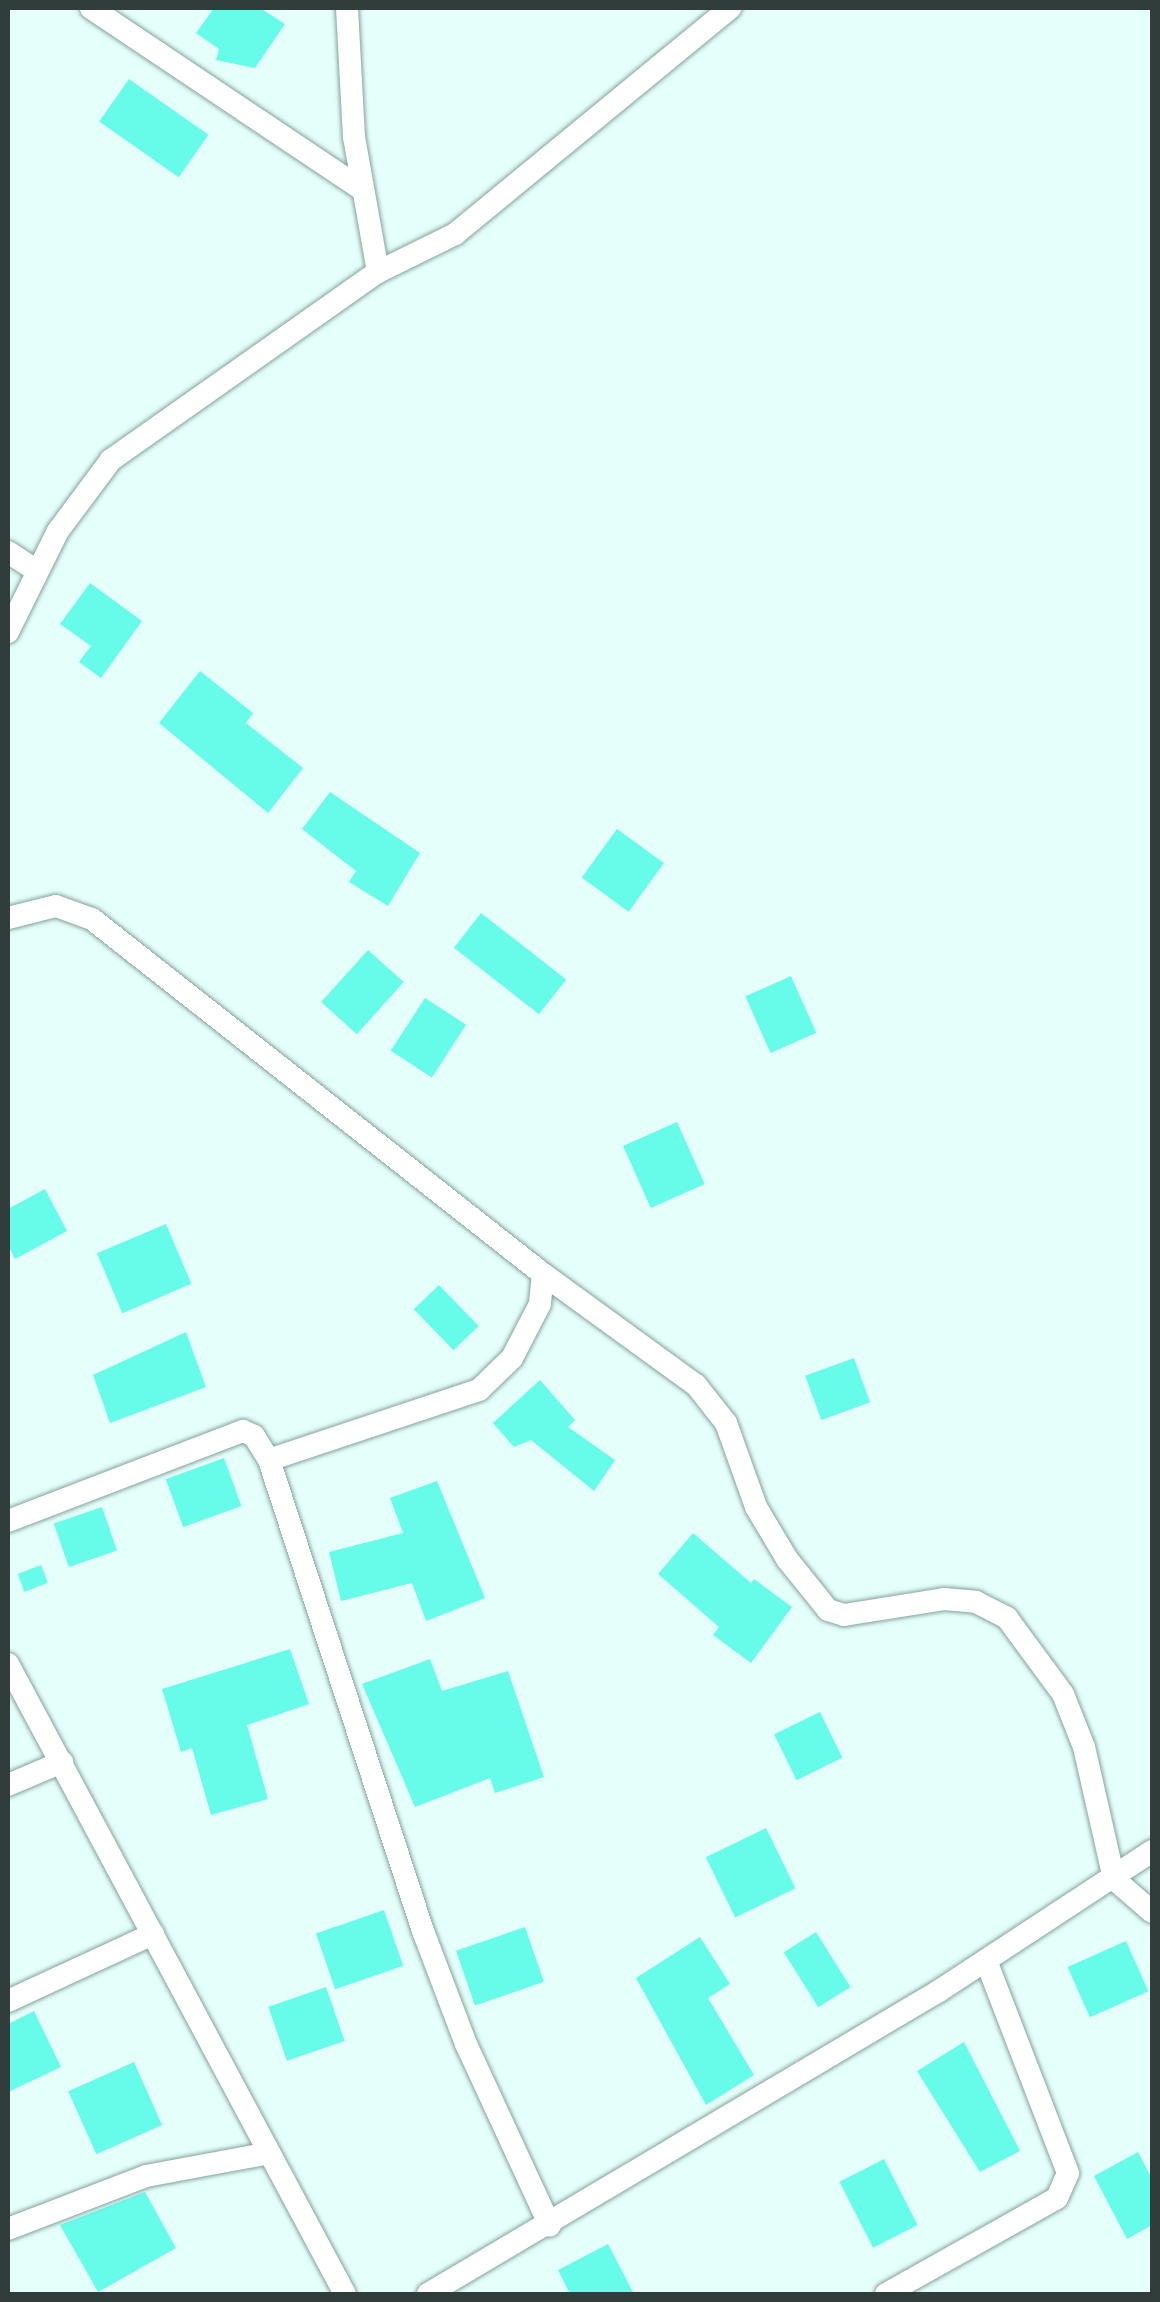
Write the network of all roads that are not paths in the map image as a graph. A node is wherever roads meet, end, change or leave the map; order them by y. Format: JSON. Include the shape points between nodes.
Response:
{"nodes":[{"id":1,"x":91,"y":8,"type":"edge"},
{"id":2,"x":347,"y":8,"type":"edge"},
{"id":3,"x":730,"y":8,"type":"edge"},
{"id":4,"x":363,"y":190,"type":"junction"},
{"id":5,"x":378,"y":272,"type":"junction"},
{"id":6,"x":8,"y":552,"type":"edge"},
{"id":7,"x":36,"y":570,"type":"junction"},
{"id":8,"x":8,"y":632,"type":"edge"},
{"id":9,"x":8,"y":918,"type":"edge"},
{"id":10,"x":543,"y":1274,"type":"junction"},
{"id":11,"x":269,"y":1460,"type":"junction"},
{"id":12,"x":8,"y":1521,"type":"edge"},
{"id":13,"x":8,"y":1664,"type":"edge"},
{"id":14,"x":62,"y":1762,"type":"junction"},
{"id":15,"x":8,"y":1785,"type":"edge"},
{"id":16,"x":1152,"y":1851,"type":"edge"},
{"id":17,"x":1114,"y":1879,"type":"junction"},
{"id":18,"x":1152,"y":1912,"type":"edge"},
{"id":19,"x":153,"y":1934,"type":"junction"},
{"id":20,"x":986,"y":1961,"type":"junction"},
{"id":21,"x":8,"y":2001,"type":"edge"},
{"id":22,"x":265,"y":2154,"type":"junction"},
{"id":23,"x":550,"y":2226,"type":"junction"},
{"id":24,"x":8,"y":2229,"type":"edge"},
{"id":25,"x":345,"y":2294,"type":"edge"},
{"id":26,"x":428,"y":2294,"type":"edge"},
{"id":27,"x":886,"y":2294,"type":"edge"}],
"edges":[{"from":1,"to":4,"type":"street"},
{"from":2,"to":4,"type":"street"},
{"from":3,"to":5,"type":"street","via":[[456,234]]},
{"from":4,"to":5,"type":"street"},
{"from":5,"to":7,"type":"street","via":[[111,460]]},
{"from":6,"to":7,"type":"street"},
{"from":7,"to":8,"type":"street"},
{"from":9,"to":10,"type":"street","via":[[56,906],[92,919]]},
{"from":10,"to":11,"type":"street","via":[[540,1304],[512,1358],[479,1390]]},
{"from":10,"to":17,"type":"street","via":[[696,1386],[726,1423],[756,1507],[786,1560],[828,1610],[844,1616],[944,1598],[976,1602],[1007,1618],[1062,1694],[1084,1747]]},
{"from":11,"to":12,"type":"street","via":[[243,1431]]},
{"from":11,"to":23,"type":"street","via":[[422,1930]]},
{"from":13,"to":14,"type":"street"},
{"from":14,"to":15,"type":"street"},
{"from":14,"to":19,"type":"street"},
{"from":16,"to":17,"type":"street"},
{"from":17,"to":18,"type":"street"},
{"from":17,"to":20,"type":"street"},
{"from":19,"to":21,"type":"street"},
{"from":19,"to":22,"type":"street"},
{"from":20,"to":23,"type":"street"},
{"from":20,"to":27,"type":"street","via":[[1068,2174],[1057,2198]]},
{"from":22,"to":24,"type":"street","via":[[163,2171]]},
{"from":22,"to":25,"type":"street"},
{"from":23,"to":26,"type":"street"}]}
